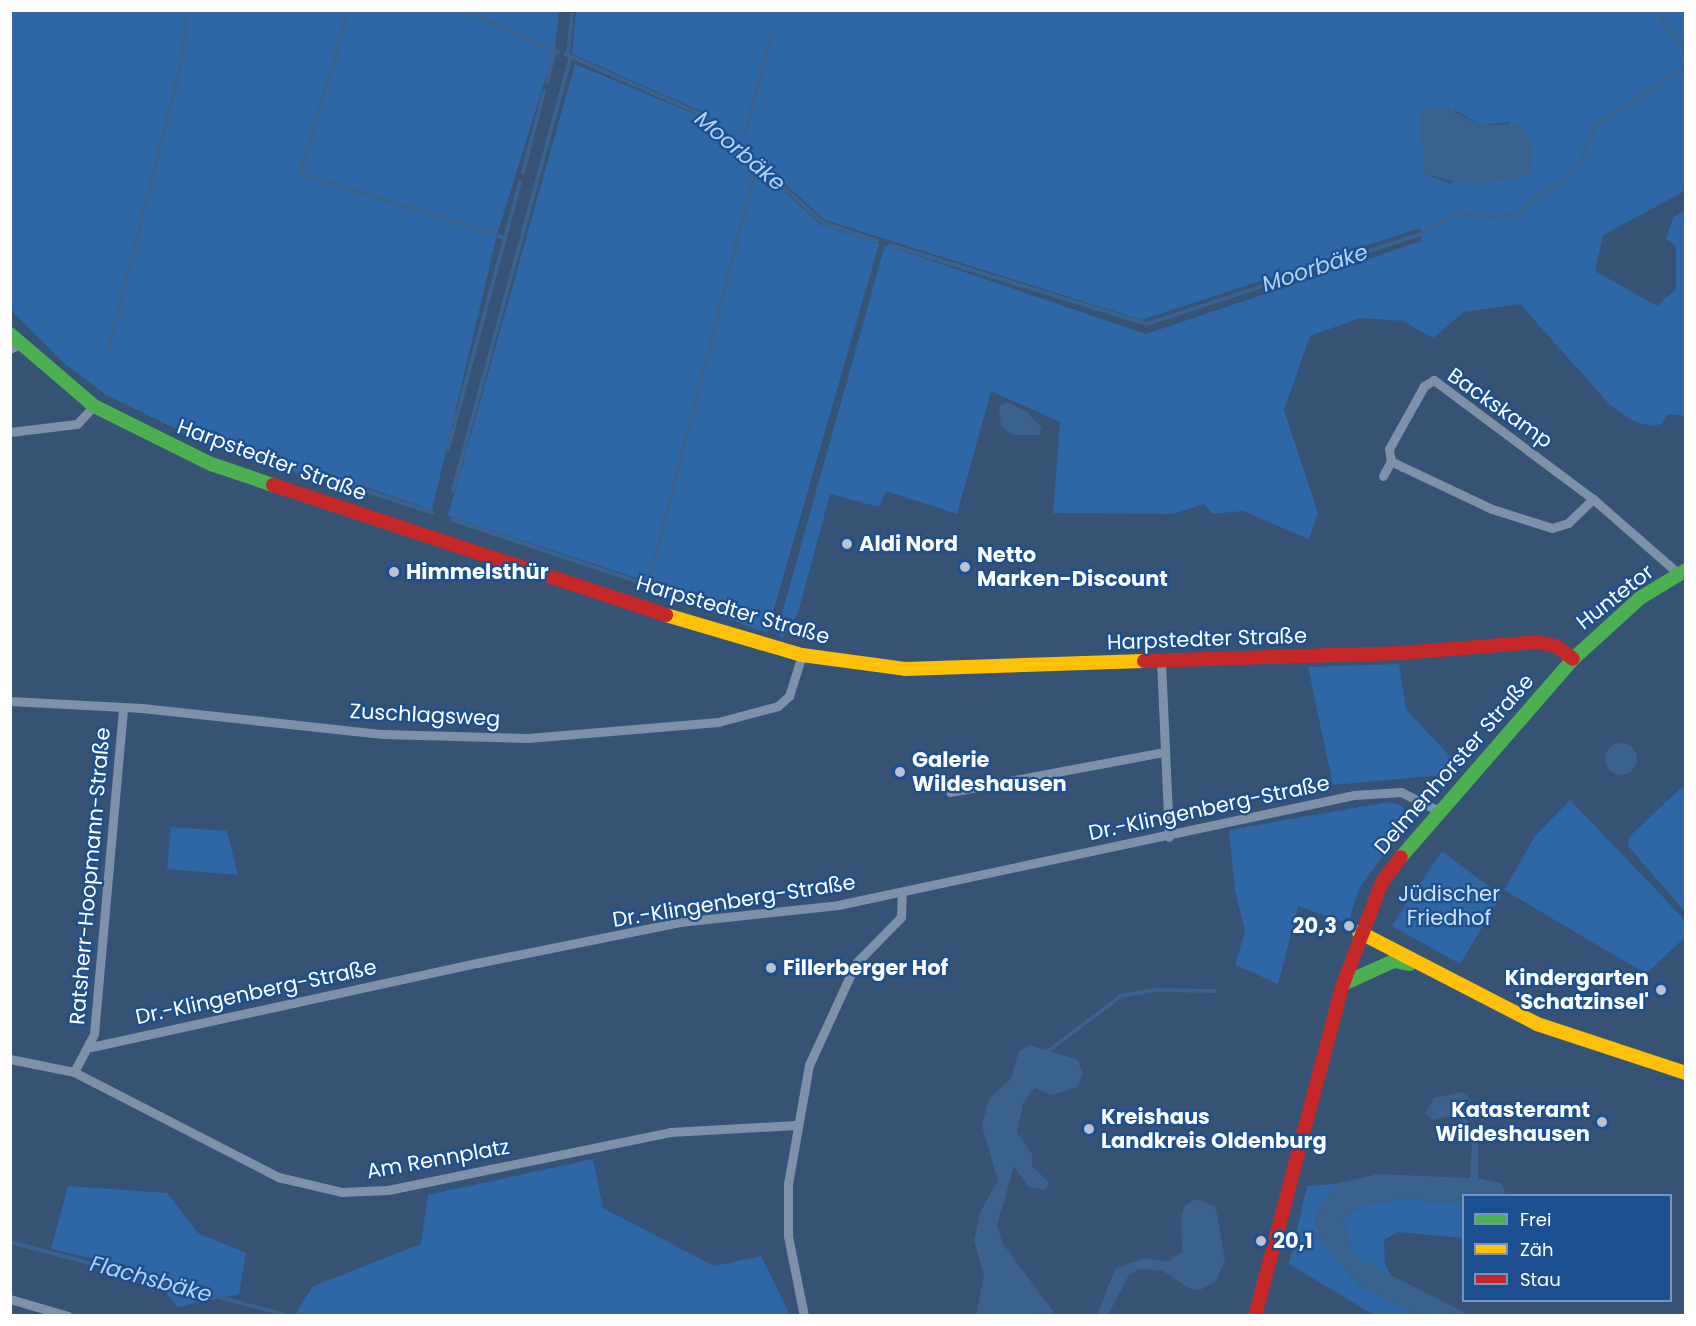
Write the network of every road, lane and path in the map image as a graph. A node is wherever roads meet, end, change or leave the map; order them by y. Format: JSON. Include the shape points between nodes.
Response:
{"nodes":[{"id":1,"x":13,"y":342,"type":"edge"},
{"id":2,"x":94,"y":406,"type":"junction"},
{"id":3,"x":10,"y":432,"type":"edge"},
{"id":4,"x":1391,"y":461,"type":"junction"},
{"id":5,"x":1383,"y":476,"type":"dead end"},
{"id":6,"x":1593,"y":500,"type":"junction"},
{"id":7,"x":1682,"y":572,"type":"edge"},
{"id":8,"x":802,"y":655,"type":"junction"},
{"id":9,"x":1573,"y":659,"type":"junction"},
{"id":10,"x":1161,"y":661,"type":"junction"},
{"id":11,"x":10,"y":701,"type":"edge"},
{"id":12,"x":123,"y":707,"type":"junction"},
{"id":13,"x":1164,"y":752,"type":"junction"},
{"id":14,"x":950,"y":792,"type":"dead end"},
{"id":15,"x":1437,"y":810,"type":"junction"},
{"id":16,"x":1169,"y":837,"type":"junction"},
{"id":17,"x":902,"y":892,"type":"junction"},
{"id":18,"x":1359,"y":932,"type":"junction"},
{"id":19,"x":1425,"y":968,"type":"junction"},
{"id":20,"x":1343,"y":984,"type":"junction"},
{"id":21,"x":91,"y":1047,"type":"junction"},
{"id":22,"x":10,"y":1059,"type":"edge"},
{"id":23,"x":74,"y":1072,"type":"junction"},
{"id":24,"x":1686,"y":1073,"type":"edge"},
{"id":25,"x":796,"y":1125,"type":"junction"},
{"id":26,"x":10,"y":1299,"type":"edge"},
{"id":27,"x":68,"y":1316,"type":"edge"},
{"id":28,"x":804,"y":1316,"type":"edge"},
{"id":29,"x":1255,"y":1316,"type":"edge"}],
"edges":[{"from":1,"to":2,"type":"main road","name":"Harpstedter Straße"},
{"from":2,"to":3,"type":"street","via":[[77,424]]},
{"from":2,"to":8,"type":"main road","name":"Harpstedter Straße","via":[[211,464],[692,624]]},
{"from":4,"to":5,"type":"street","name":"Backskamp"},
{"from":4,"to":6,"type":"street","via":[[1492,509],[1552,528],[1568,523]]},
{"from":4,"to":6,"type":"street","name":"Backskamp","via":[[1392,440],[1424,386],[1434,380]]},
{"from":6,"to":7,"type":"street","name":"Backskamp"},
{"from":7,"to":9,"type":"main road","name":"Huntetor","via":[[1623,611]]},
{"from":8,"to":10,"type":"main road","name":"Harpstedter Straße","via":[[905,669]]},
{"from":8,"to":12,"type":"street","name":"Zuschlagsweg","via":[[789,696],[778,706],[667,728],[528,738],[383,734]]},
{"from":9,"to":10,"type":"main road","name":"Harpstedter Straße","via":[[1556,646],[1538,642]]},
{"from":9,"to":15,"type":"main road","name":"Delmenhorster Straße"},
{"from":10,"to":13,"type":"street"},
{"from":11,"to":12,"type":"street","name":"Zuschlagsweg"},
{"from":12,"to":21,"type":"street","name":"Ratsherr-Hoopmann-Straße"},
{"from":13,"to":14,"type":"street"},
{"from":13,"to":16,"type":"street"},
{"from":15,"to":16,"type":"street","name":"Dr.-Klingenberg-Straße","via":[[1401,792],[1354,795]]},
{"from":15,"to":18,"type":"main road","name":"Delmenhorster Straße","via":[[1382,882]]},
{"from":16,"to":17,"type":"street","name":"Dr.-Klingenberg-Straße"},
{"from":17,"to":21,"type":"street","name":"Dr.-Klingenberg-Straße","via":[[680,922]]},
{"from":17,"to":25,"type":"street","via":[[901,917],[855,963],[829,1011],[809,1065]]},
{"from":18,"to":19,"type":"main road"},
{"from":18,"to":20,"type":"main road","name":"Delmenhorster Straße"},
{"from":19,"to":20,"type":"main road","via":[[1394,961]]},
{"from":19,"to":24,"type":"main road","via":[[1566,1036]]},
{"from":20,"to":29,"type":"main road","name":"Delmenhorster Straße"},
{"from":21,"to":23,"type":"street"},
{"from":22,"to":23,"type":"street"},
{"from":23,"to":25,"type":"street","name":"Am Rennplatz","via":[[278,1177],[342,1192],[388,1190],[670,1132]]},
{"from":25,"to":28,"type":"street","via":[[788,1236]]},
{"from":26,"to":27,"type":"street"}]}
